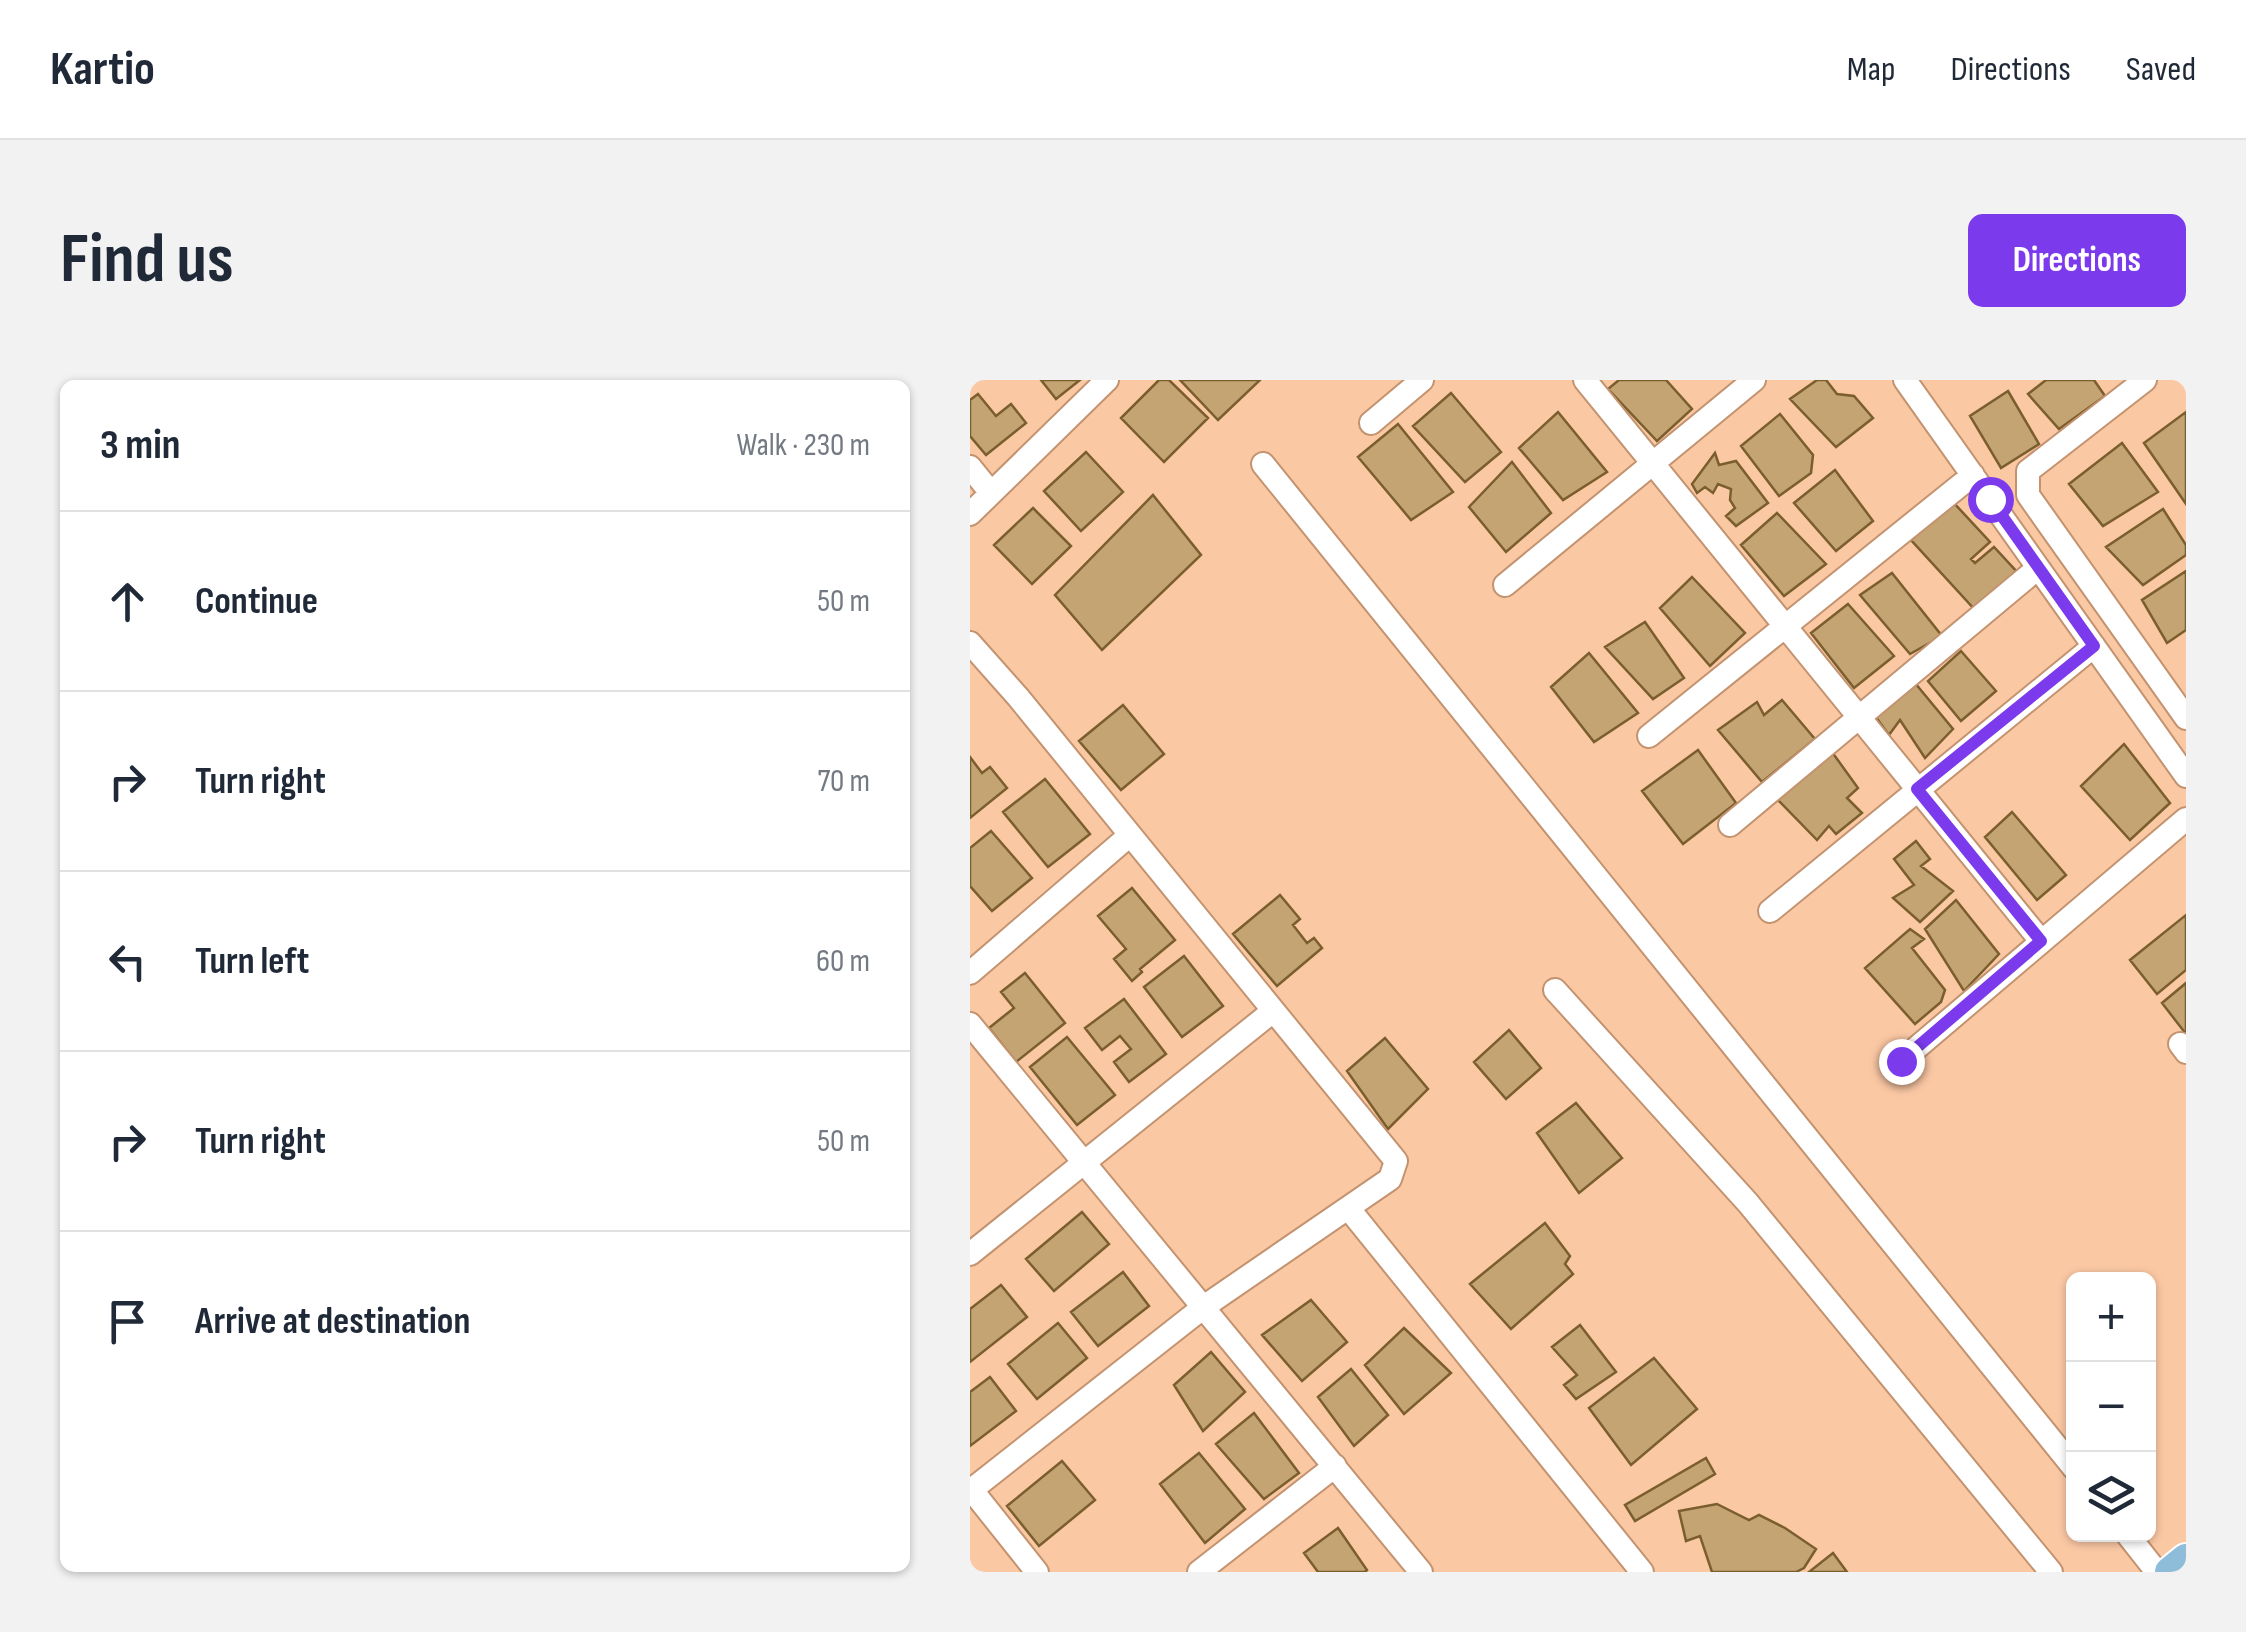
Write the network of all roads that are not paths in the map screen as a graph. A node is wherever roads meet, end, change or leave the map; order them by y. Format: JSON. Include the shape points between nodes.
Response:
{"nodes":[{"id":1,"x":1108,"y":380,"type":"edge"},
{"id":2,"x":1422,"y":380,"type":"edge"},
{"id":3,"x":1585,"y":380,"type":"edge"},
{"id":4,"x":1754,"y":380,"type":"edge"},
{"id":5,"x":1905,"y":380,"type":"edge"},
{"id":6,"x":2145,"y":380,"type":"edge"},
{"id":7,"x":1372,"y":423,"type":"dead end"},
{"id":8,"x":1652,"y":462,"type":"junction"},
{"id":9,"x":1263,"y":464,"type":"dead end"},
{"id":10,"x":970,"y":467,"type":"edge"},
{"id":11,"x":1972,"y":475,"type":"junction"},
{"id":12,"x":991,"y":493,"type":"junction"},
{"id":13,"x":970,"y":514,"type":"edge"},
{"id":14,"x":2038,"y":568,"type":"junction"},
{"id":15,"x":1505,"y":586,"type":"dead end"},
{"id":16,"x":1784,"y":624,"type":"junction"},
{"id":17,"x":970,"y":643,"type":"edge"},
{"id":18,"x":2094,"y":646,"type":"junction"},
{"id":19,"x":1858,"y":716,"type":"junction"},
{"id":20,"x":2186,"y":722,"type":"edge"},
{"id":21,"x":1649,"y":736,"type":"dead end"},
{"id":22,"x":2162,"y":742,"type":"junction"},
{"id":23,"x":2186,"y":776,"type":"edge"},
{"id":24,"x":1917,"y":789,"type":"junction"},
{"id":25,"x":2186,"y":819,"type":"edge"},
{"id":26,"x":1730,"y":824,"type":"dead end"},
{"id":27,"x":1130,"y":835,"type":"junction"},
{"id":28,"x":1770,"y":911,"type":"dead end"},
{"id":29,"x":2041,"y":941,"type":"junction"},
{"id":30,"x":970,"y":973,"type":"edge"},
{"id":31,"x":1555,"y":990,"type":"dead end"},
{"id":32,"x":1273,"y":1011,"type":"junction"},
{"id":33,"x":970,"y":1024,"type":"edge"},
{"id":34,"x":1901,"y":1061,"type":"dead end"},
{"id":35,"x":1084,"y":1161,"type":"junction"},
{"id":36,"x":1349,"y":1210,"type":"junction"},
{"id":37,"x":970,"y":1254,"type":"edge"},
{"id":38,"x":1204,"y":1306,"type":"junction"},
{"id":39,"x":2066,"y":1458,"type":"edge"},
{"id":40,"x":1335,"y":1466,"type":"junction"},
{"id":41,"x":971,"y":1490,"type":"edge"},
{"id":42,"x":2133,"y":1542,"type":"edge"},
{"id":43,"x":2186,"y":1559,"type":"edge"},
{"id":44,"x":1037,"y":1572,"type":"edge"},
{"id":45,"x":1199,"y":1572,"type":"edge"},
{"id":46,"x":1421,"y":1572,"type":"edge"},
{"id":47,"x":1642,"y":1572,"type":"edge"},
{"id":48,"x":2051,"y":1572,"type":"edge"},
{"id":49,"x":2157,"y":1572,"type":"edge"},
{"id":50,"x":2170,"y":1572,"type":"edge"}],
"edges":[{"from":1,"to":12,"type":"street"},
{"from":2,"to":7,"type":"street"},
{"from":3,"to":8,"type":"street"},
{"from":4,"to":8,"type":"street"},
{"from":5,"to":11,"type":"street"},
{"from":6,"to":20,"type":"street","via":[[2028,472],[2026,486]]},
{"from":8,"to":15,"type":"street"},
{"from":8,"to":16,"type":"street"},
{"from":9,"to":39,"type":"street"},
{"from":10,"to":12,"type":"street"},
{"from":11,"to":14,"type":"street"},
{"from":11,"to":16,"type":"street"},
{"from":12,"to":13,"type":"street"},
{"from":14,"to":18,"type":"street"},
{"from":14,"to":19,"type":"street"},
{"from":16,"to":19,"type":"street"},
{"from":16,"to":21,"type":"street"},
{"from":17,"to":27,"type":"street"},
{"from":18,"to":22,"type":"street"},
{"from":18,"to":24,"type":"street"},
{"from":19,"to":24,"type":"street"},
{"from":19,"to":26,"type":"street"},
{"from":20,"to":22,"type":"street"},
{"from":22,"to":23,"type":"street"},
{"from":24,"to":28,"type":"street"},
{"from":24,"to":29,"type":"street"},
{"from":25,"to":29,"type":"street"},
{"from":27,"to":30,"type":"street"},
{"from":27,"to":32,"type":"street"},
{"from":29,"to":34,"type":"street"},
{"from":31,"to":48,"type":"street","via":[[1748,1204]]},
{"from":32,"to":35,"type":"street"},
{"from":32,"to":36,"type":"street","via":[[1396,1161],[1390,1179]]},
{"from":33,"to":35,"type":"street"},
{"from":35,"to":37,"type":"street"},
{"from":35,"to":38,"type":"street"},
{"from":36,"to":38,"type":"street"},
{"from":36,"to":47,"type":"street"},
{"from":38,"to":40,"type":"street"},
{"from":38,"to":41,"type":"street"},
{"from":40,"to":45,"type":"street"},
{"from":40,"to":46,"type":"street"},
{"from":41,"to":44,"type":"street"},
{"from":42,"to":49,"type":"street"},
{"from":43,"to":50,"type":"main road"}]}
